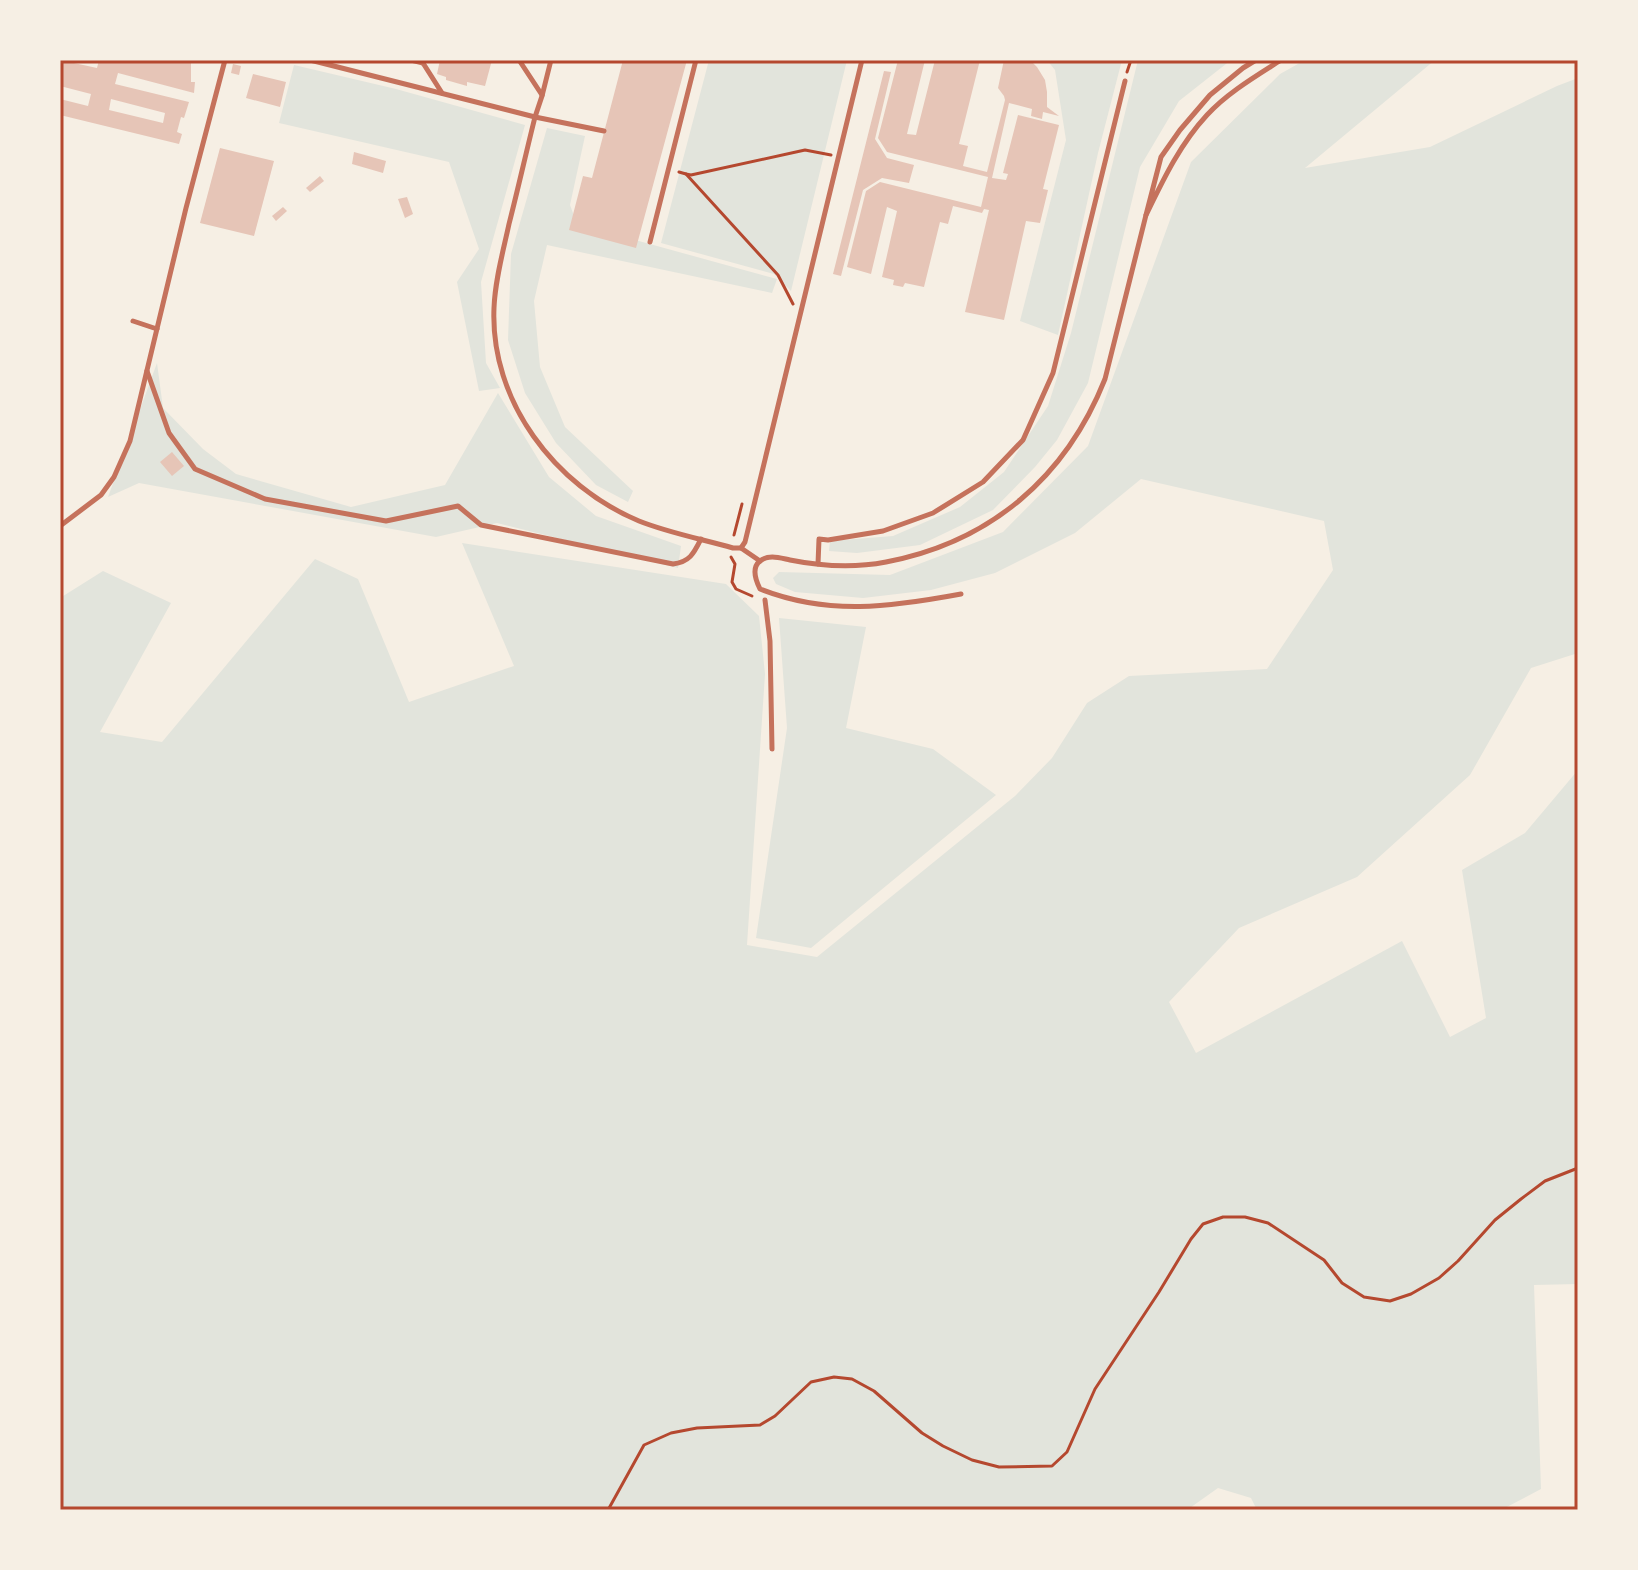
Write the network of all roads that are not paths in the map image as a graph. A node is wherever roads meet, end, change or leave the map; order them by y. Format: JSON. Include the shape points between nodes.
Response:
{"nodes":[{"id":1,"x":225,"y":60,"type":"edge"},
{"id":2,"x":310,"y":60,"type":"edge"},
{"id":3,"x":411,"y":60,"type":"edge"},
{"id":4,"x":519,"y":60,"type":"edge"},
{"id":5,"x":551,"y":60,"type":"edge"},
{"id":6,"x":696,"y":60,"type":"edge"},
{"id":7,"x":862,"y":60,"type":"edge"},
{"id":8,"x":1256,"y":60,"type":"edge"},
{"id":9,"x":1281,"y":60,"type":"edge"},
{"id":10,"x":423,"y":61,"type":"edge"},
{"id":11,"x":1125,"y":81,"type":"dead end"},
{"id":12,"x":442,"y":93,"type":"junction"},
{"id":13,"x":542,"y":96,"type":"junction"},
{"id":14,"x":535,"y":117,"type":"junction"},
{"id":15,"x":604,"y":131,"type":"dead end"},
{"id":16,"x":1146,"y":215,"type":"junction"},
{"id":17,"x":650,"y":242,"type":"dead end"},
{"id":18,"x":133,"y":321,"type":"dead end"},
{"id":19,"x":157,"y":329,"type":"junction"},
{"id":20,"x":147,"y":371,"type":"junction"},
{"id":21,"x":60,"y":526,"type":"edge"},
{"id":22,"x":701,"y":539,"type":"junction"},
{"id":23,"x":741,"y":548,"type":"junction"},
{"id":24,"x":760,"y":561,"type":"junction"},
{"id":25,"x":818,"y":564,"type":"junction"},
{"id":26,"x":961,"y":594,"type":"dead end"},
{"id":27,"x":765,"y":600,"type":"dead end"},
{"id":28,"x":772,"y":749,"type":"dead end"}],
"edges":[{"from":1,"to":19,"type":"lane"},
{"from":2,"to":12,"type":"lane"},
{"from":3,"to":10,"type":"lane"},
{"from":4,"to":13,"type":"lane"},
{"from":5,"to":13,"type":"lane"},
{"from":6,"to":17,"type":"lane"},
{"from":7,"to":23,"type":"lane"},
{"from":8,"to":16,"type":"lane","via":[[1210,95],[1180,130],[1161,157]]},
{"from":9,"to":16,"type":"lane","via":[[1207,115],[1170,166]]},
{"from":10,"to":12,"type":"lane"},
{"from":11,"to":25,"type":"lane","via":[[1053,373],[1023,440],[983,482],[933,513],[883,531],[819,539]]},
{"from":12,"to":14,"type":"lane"},
{"from":13,"to":14,"type":"lane"},
{"from":14,"to":15,"type":"lane"},
{"from":14,"to":22,"type":"lane","via":[[494,307],[495,339],[510,393],[549,457],[569,479],[641,522]]},
{"from":16,"to":25,"type":"lane","via":[[1105,379],[1082,428],[1044,478],[1001,515],[950,543],[884,562]]},
{"from":18,"to":19,"type":"lane"},
{"from":19,"to":20,"type":"lane"},
{"from":20,"to":21,"type":"lane","via":[[130,441],[114,477],[101,495]]},
{"from":20,"to":22,"type":"lane","via":[[169,433],[195,469],[265,499],[386,521],[458,506],[481,525],[673,564],[692,557]]},
{"from":22,"to":23,"type":"lane"},
{"from":23,"to":24,"type":"lane"},
{"from":24,"to":25,"type":"lane","via":[[771,557]]},
{"from":24,"to":26,"type":"lane","via":[[755,568],[760,589],[823,605],[882,607]]},
{"from":27,"to":28,"type":"lane"}]}
